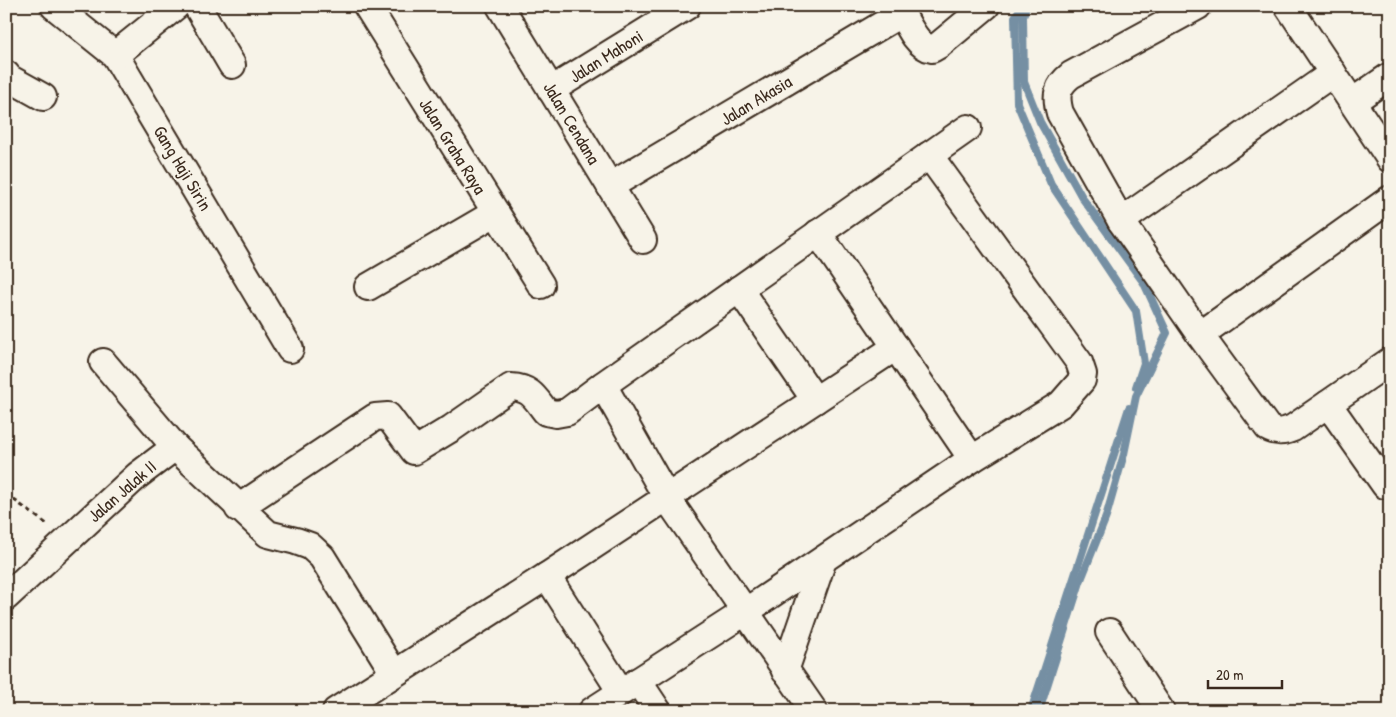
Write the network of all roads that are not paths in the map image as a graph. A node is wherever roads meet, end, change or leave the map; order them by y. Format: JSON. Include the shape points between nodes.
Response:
{"nodes":[{"id":1,"x":54,"y":6,"type":"edge"},
{"id":2,"x":176,"y":6,"type":"edge"},
{"id":3,"x":196,"y":6,"type":"edge"},
{"id":4,"x":366,"y":6,"type":"edge"},
{"id":5,"x":500,"y":6,"type":"edge"},
{"id":6,"x":687,"y":6,"type":"edge"},
{"id":7,"x":986,"y":6,"type":"edge"},
{"id":8,"x":1198,"y":6,"type":"edge"},
{"id":9,"x":1288,"y":6,"type":"edge"},
{"id":10,"x":900,"y":10,"type":"edge"},
{"id":11,"x":115,"y":55,"type":"junction"},
{"id":12,"x":232,"y":65,"type":"dead end"},
{"id":13,"x":1333,"y":73,"type":"junction"},
{"id":14,"x":6,"y":74,"type":"edge"},
{"id":15,"x":1390,"y":76,"type":"edge"},
{"id":16,"x":551,"y":90,"type":"junction"},
{"id":17,"x":43,"y":98,"type":"dead end"},
{"id":18,"x":1352,"y":102,"type":"junction"},
{"id":19,"x":968,"y":128,"type":"dead end"},
{"id":20,"x":930,"y":155,"type":"junction"},
{"id":21,"x":1390,"y":159,"type":"edge"},
{"id":22,"x":610,"y":186,"type":"junction"},
{"id":23,"x":1390,"y":198,"type":"edge"},
{"id":24,"x":495,"y":213,"type":"junction"},
{"id":25,"x":1121,"y":221,"type":"junction"},
{"id":26,"x":818,"y":233,"type":"junction"},
{"id":27,"x":643,"y":240,"type":"dead end"},
{"id":28,"x":541,"y":285,"type":"dead end"},
{"id":29,"x":368,"y":287,"type":"dead end"},
{"id":30,"x":739,"y":289,"type":"junction"},
{"id":31,"x":1200,"y":335,"type":"junction"},
{"id":32,"x":896,"y":347,"type":"junction"},
{"id":33,"x":290,"y":349,"type":"dead end"},
{"id":34,"x":1390,"y":361,"type":"edge"},
{"id":35,"x":103,"y":362,"type":"dead end"},
{"id":36,"x":602,"y":384,"type":"junction"},
{"id":37,"x":815,"y":400,"type":"junction"},
{"id":38,"x":1328,"y":404,"type":"junction"},
{"id":39,"x":175,"y":446,"type":"junction"},
{"id":40,"x":972,"y":459,"type":"junction"},
{"id":41,"x":1385,"y":484,"type":"dead end"},
{"id":42,"x":667,"y":498,"type":"junction"},
{"id":43,"x":238,"y":508,"type":"junction"},
{"id":44,"x":823,"y":560,"type":"junction"},
{"id":45,"x":547,"y":576,"type":"junction"},
{"id":46,"x":6,"y":597,"type":"edge"},
{"id":47,"x":745,"y":612,"type":"junction"},
{"id":48,"x":1109,"y":632,"type":"dead end"},
{"id":49,"x":785,"y":671,"type":"junction"},
{"id":50,"x":394,"y":673,"type":"junction"},
{"id":51,"x":630,"y":687,"type":"junction"},
{"id":52,"x":336,"y":711,"type":"edge"},
{"id":53,"x":592,"y":711,"type":"edge"},
{"id":54,"x":658,"y":711,"type":"edge"},
{"id":55,"x":814,"y":711,"type":"edge"},
{"id":56,"x":1161,"y":711,"type":"edge"}],
"edges":[{"from":1,"to":11,"type":"street","name":"Gang Haji Sirin"},
{"from":2,"to":11,"type":"street"},
{"from":3,"to":12,"type":"street"},
{"from":4,"to":24,"type":"street","name":"Jalan Graha Raya"},
{"from":5,"to":16,"type":"street","name":"Jalan Cendana"},
{"from":6,"to":16,"type":"street","name":"Jalan Mahoni"},
{"from":7,"to":10,"type":"street","via":[[932,49],[919,42]]},
{"from":8,"to":25,"type":"street","via":[[1071,75],[1057,90],[1060,112]]},
{"from":9,"to":13,"type":"street"},
{"from":10,"to":22,"type":"street","name":"Jalan Akasia"},
{"from":11,"to":33,"type":"street","name":"Gang Haji Sirin"},
{"from":13,"to":18,"type":"street"},
{"from":13,"to":25,"type":"street"},
{"from":14,"to":17,"type":"street"},
{"from":15,"to":18,"type":"street"},
{"from":16,"to":22,"type":"street","name":"Jalan Cendana"},
{"from":18,"to":21,"type":"street"},
{"from":19,"to":20,"type":"street"},
{"from":20,"to":26,"type":"street"},
{"from":20,"to":40,"type":"street","via":[[1079,362],[1083,374],[1082,380],[1061,404]]},
{"from":22,"to":27,"type":"street","name":"Jalan Cendana"},
{"from":23,"to":31,"type":"street"},
{"from":24,"to":28,"type":"street","name":"Jalan Graha Raya"},
{"from":24,"to":29,"type":"street"},
{"from":25,"to":31,"type":"street"},
{"from":26,"to":30,"type":"street"},
{"from":26,"to":32,"type":"street"},
{"from":30,"to":36,"type":"street"},
{"from":30,"to":37,"type":"street"},
{"from":31,"to":38,"type":"street","via":[[1263,424],[1272,431],[1288,430]]},
{"from":32,"to":37,"type":"street"},
{"from":32,"to":40,"type":"street"},
{"from":34,"to":38,"type":"street"},
{"from":35,"to":39,"type":"street"},
{"from":36,"to":42,"type":"street"},
{"from":36,"to":43,"type":"street","via":[[567,412],[556,414],[546,412],[531,393],[511,387],[414,451],[388,416],[374,417]]},
{"from":37,"to":42,"type":"street"},
{"from":38,"to":41,"type":"street"},
{"from":39,"to":43,"type":"street"},
{"from":39,"to":46,"type":"street","name":"Jalan Jalak II","via":[[138,475]]},
{"from":40,"to":44,"type":"street"},
{"from":42,"to":45,"type":"street"},
{"from":42,"to":47,"type":"street"},
{"from":43,"to":50,"type":"street","via":[[268,534],[310,546],[322,557]]},
{"from":44,"to":47,"type":"street"},
{"from":44,"to":49,"type":"street"},
{"from":45,"to":50,"type":"street"},
{"from":45,"to":51,"type":"street"},
{"from":47,"to":49,"type":"street"},
{"from":47,"to":51,"type":"street"},
{"from":48,"to":56,"type":"street"},
{"from":49,"to":55,"type":"street"},
{"from":50,"to":52,"type":"street"},
{"from":51,"to":53,"type":"street"},
{"from":51,"to":54,"type":"street"}]}
